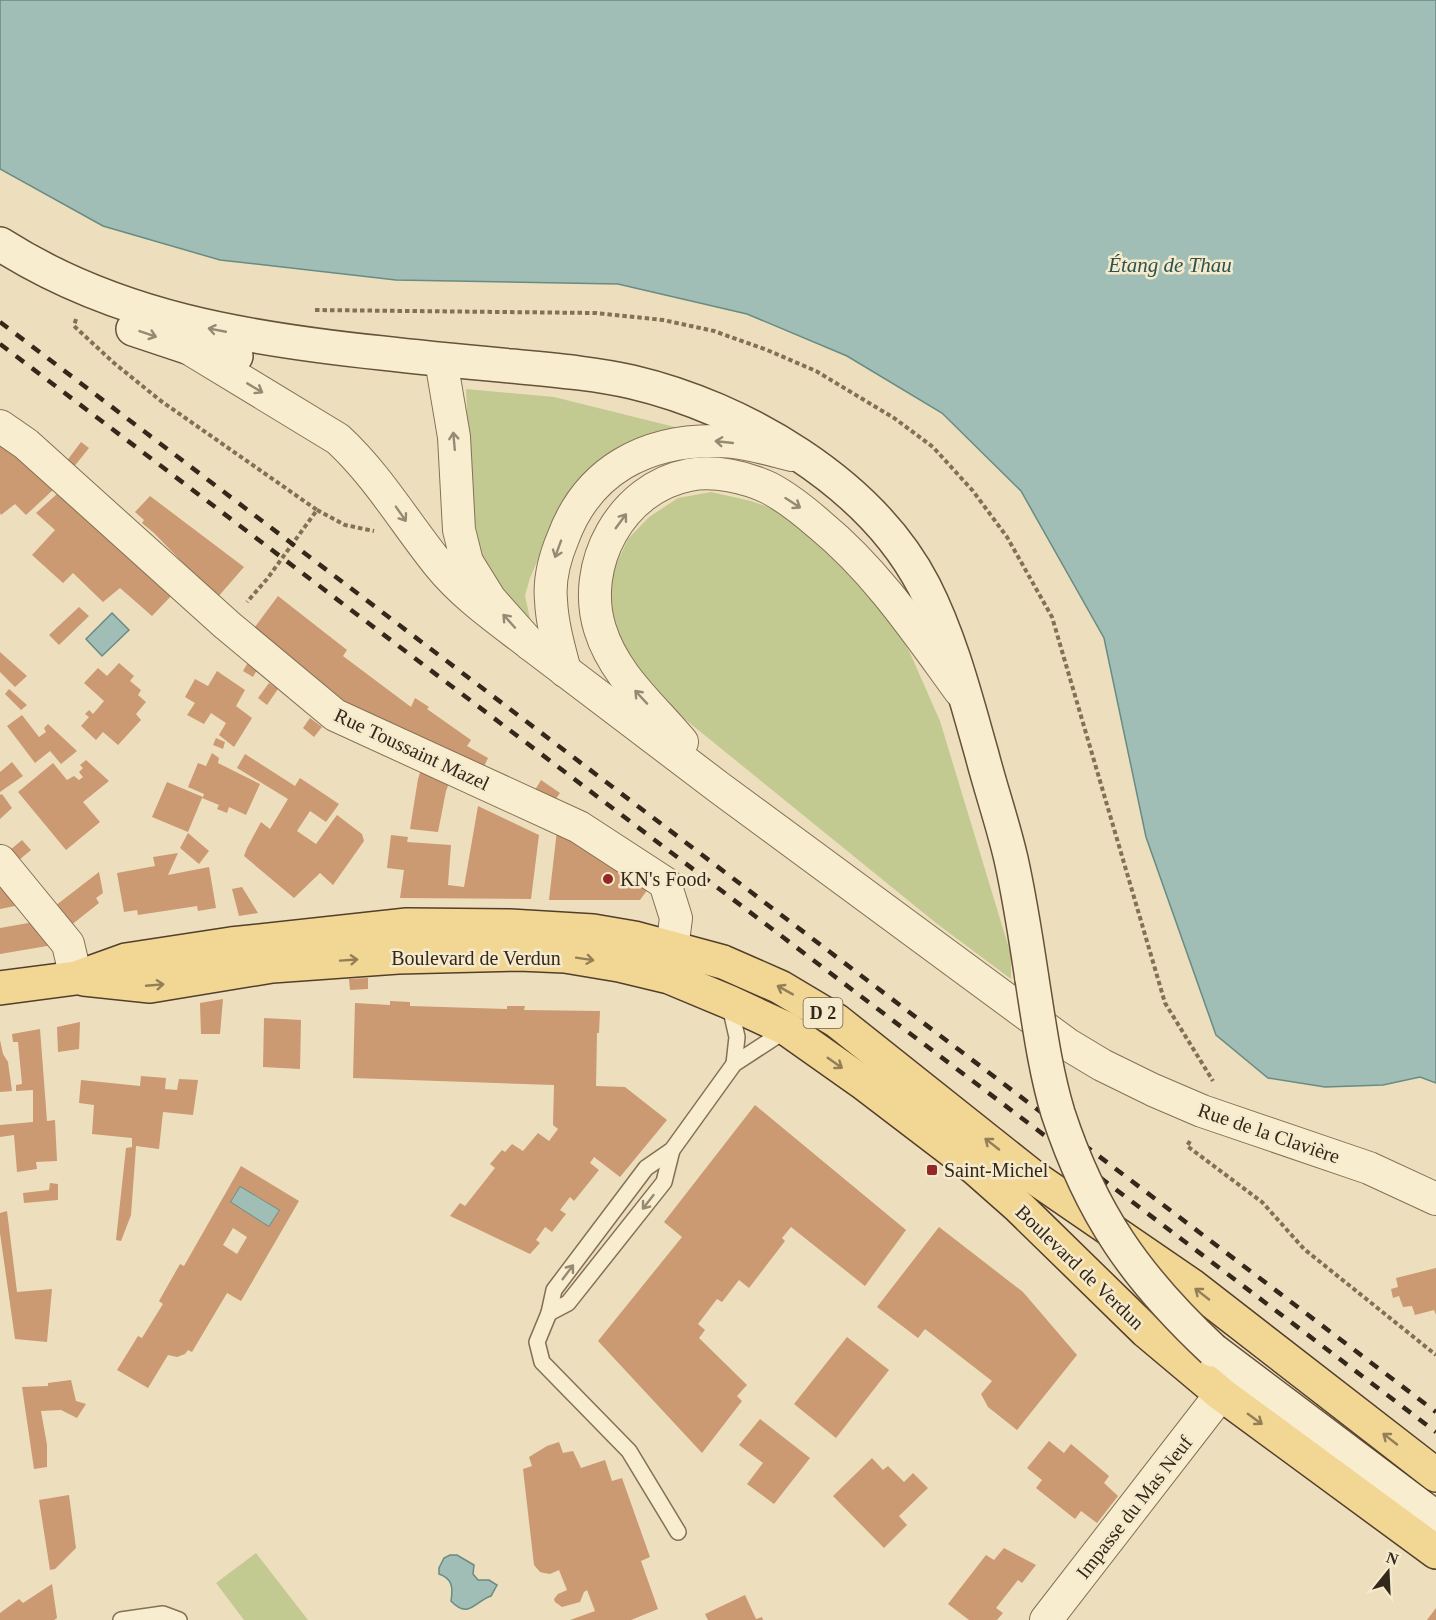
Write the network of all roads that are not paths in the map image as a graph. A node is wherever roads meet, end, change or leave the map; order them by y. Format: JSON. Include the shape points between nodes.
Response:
{"nodes":[{"id":1,"x":0,"y":244,"type":"edge"},
{"id":2,"x":0,"y":266,"type":"edge"},
{"id":3,"x":187,"y":347,"type":"junction"},
{"id":4,"x":441,"y":360,"type":"junction"},
{"id":5,"x":0,"y":426,"type":"edge"},
{"id":6,"x":802,"y":458,"type":"junction"},
{"id":7,"x":530,"y":644,"type":"junction"},
{"id":8,"x":565,"y":671,"type":"junction"},
{"id":9,"x":966,"y":698,"type":"junction"},
{"id":10,"x":721,"y":789,"type":"junction"},
{"id":11,"x":0,"y":861,"type":"edge"},
{"id":12,"x":671,"y":962,"type":"junction"},
{"id":13,"x":76,"y":978,"type":"junction"},
{"id":14,"x":0,"y":988,"type":"edge"},
{"id":15,"x":729,"y":1002,"type":"junction"},
{"id":16,"x":812,"y":1025,"type":"junction"},
{"id":17,"x":734,"y":1064,"type":"junction"},
{"id":18,"x":672,"y":1150,"type":"junction"},
{"id":19,"x":1436,"y":1199,"type":"edge"},
{"id":20,"x":549,"y":1313,"type":"junction"},
{"id":21,"x":1232,"y":1317,"type":"junction"},
{"id":22,"x":1183,"y":1362,"type":"junction"},
{"id":23,"x":1221,"y":1394,"type":"junction"},
{"id":24,"x":1436,"y":1474,"type":"edge"},
{"id":25,"x":1436,"y":1518,"type":"edge"},
{"id":26,"x":678,"y":1532,"type":"dead end"},
{"id":27,"x":1436,"y":1552,"type":"edge"},
{"id":28,"x":121,"y":1620,"type":"edge"},
{"id":29,"x":179,"y":1620,"type":"edge"},
{"id":30,"x":1046,"y":1620,"type":"edge"}],
"edges":[{"from":4,"to":1,"type":"street","one_way":true,"via":[[201,327],[87,289],[31,264]]},
{"from":2,"to":3,"type":"street","one_way":true,"via":[[34,288],[80,309]]},
{"from":3,"to":4,"type":"street","via":[[278,363],[373,366]]},
{"from":3,"to":7,"type":"street","one_way":true,"via":[[338,439],[358,458],[441,568],[477,603]]},
{"from":4,"to":6,"type":"street","via":[[586,374],[653,388],[718,412]]},
{"from":7,"to":4,"type":"street","one_way":true,"via":[[490,599],[467,562],[459,530],[454,436]]},
{"from":5,"to":12,"type":"street","name":"Rue Toussaint Mazel","via":[[26,444],[227,625],[335,715],[579,827],[665,884],[676,918]]},
{"from":6,"to":8,"type":"street","one_way":true,"via":[[718,441],[681,443],[643,453],[610,470],[585,495],[555,558],[550,598]]},
{"from":6,"to":9,"type":"street","via":[[864,506],[899,547],[923,585]]},
{"from":7,"to":8,"type":"street"},
{"from":8,"to":10,"type":"street"},
{"from":10,"to":9,"type":"street","one_way":true,"via":[[630,685],[603,637],[594,600],[600,557],[623,516],[645,495],[677,479],[707,474],[747,480],[798,506],[864,565]]},
{"from":9,"to":25,"type":"street","bridge":true,"via":[[1010,855],[1058,1111],[1091,1197],[1106,1224],[1176,1315],[1213,1350]]},
{"from":10,"to":19,"type":"street","name":"Rue de la Clavière","via":[[1067,1044],[1102,1065],[1202,1111],[1369,1168]]},
{"from":11,"to":13,"type":"street","via":[[68,944]]},
{"from":12,"to":13,"type":"main road","name":"Boulevard de Verdun","number":"D 2","via":[[619,965],[565,956],[519,954],[398,957],[272,966],[150,986]]},
{"from":12,"to":15,"type":"main road","name":"Boulevard de Verdun","number":"D 2"},
{"from":16,"to":12,"type":"main road","name":"Boulevard de Verdun","number":"D 2","one_way":true,"via":[[780,987],[723,962]]},
{"from":13,"to":14,"type":"main road","name":"Boulevard de Verdun","number":"D 2"},
{"from":15,"to":16,"type":"main road","name":"Boulevard de Verdun","number":"D 2"},
{"from":15,"to":17,"type":"lane","via":[[737,1037]]},
{"from":16,"to":17,"type":"lane"},
{"from":21,"to":16,"type":"main road","name":"Boulevard de Verdun","number":"D 2","one_way":true},
{"from":16,"to":22,"type":"main road","name":"Boulevard de Verdun","number":"D 2","one_way":true,"via":[[862,1082],[1019,1207]]},
{"from":17,"to":18,"type":"lane"},
{"from":20,"to":18,"type":"lane","one_way":true,"via":[[554,1290],[568,1271],[646,1168]]},
{"from":18,"to":20,"type":"lane","one_way":true,"via":[[664,1182],[568,1303]]},
{"from":20,"to":26,"type":"lane","via":[[537,1342],[542,1362],[629,1450]]},
{"from":21,"to":22,"type":"main road"},
{"from":24,"to":21,"type":"main road","name":"Boulevard de Verdun","number":"D 2","one_way":true},
{"from":22,"to":23,"type":"main road","name":"Boulevard de Verdun","number":"D 2"},
{"from":23,"to":27,"type":"main road","name":"Boulevard de Verdun","number":"D 2","one_way":true},
{"from":23,"to":30,"type":"street","name":"Impasse du Mas Neuf"},
{"from":28,"to":29,"type":"lane","via":[[163,1614]]}]}
